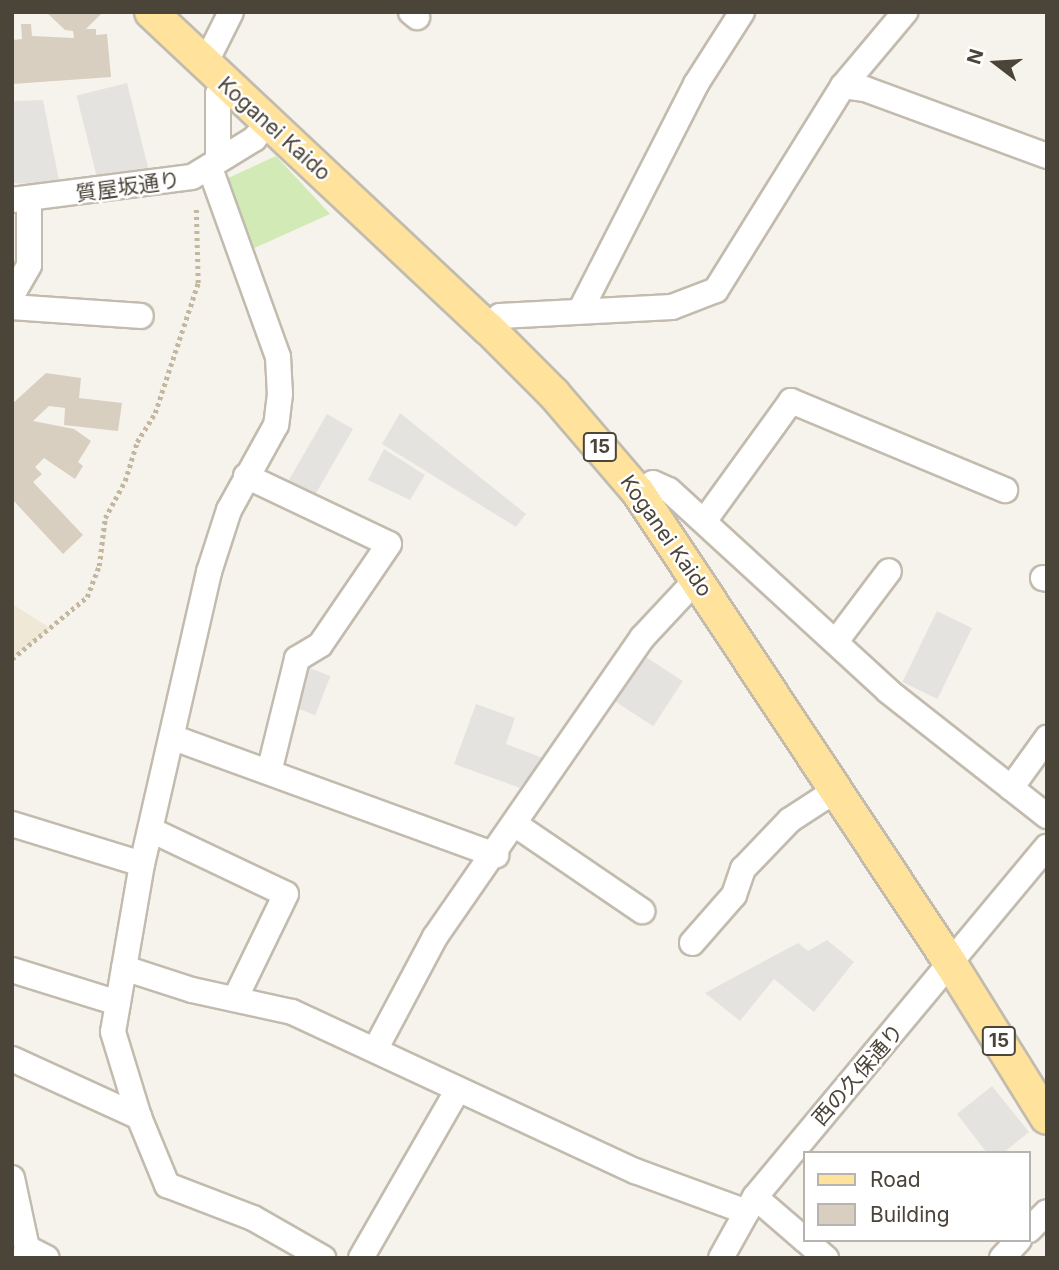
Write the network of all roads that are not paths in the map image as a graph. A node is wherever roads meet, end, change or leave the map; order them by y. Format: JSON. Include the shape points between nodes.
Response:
{"nodes":[{"id":1,"x":151,"y":12,"type":"edge"},
{"id":2,"x":230,"y":12,"type":"edge"},
{"id":3,"x":743,"y":12,"type":"edge"},
{"id":4,"x":905,"y":12,"type":"edge"},
{"id":5,"x":215,"y":76,"type":"junction"},
{"id":6,"x":844,"y":86,"type":"junction"},
{"id":7,"x":268,"y":123,"type":"junction"},
{"id":8,"x":1047,"y":156,"type":"edge"},
{"id":9,"x":206,"y":168,"type":"junction"},
{"id":10,"x":21,"y":200,"type":"edge"},
{"id":11,"x":12,"y":295,"type":"edge"},
{"id":12,"x":12,"y":307,"type":"edge"},
{"id":13,"x":580,"y":311,"type":"junction"},
{"id":14,"x":141,"y":316,"type":"dead end"},
{"id":15,"x":488,"y":328,"type":"junction"},
{"id":16,"x":246,"y":475,"type":"junction"},
{"id":17,"x":1005,"y":490,"type":"dead end"},
{"id":18,"x":638,"y":492,"type":"junction"},
{"id":19,"x":705,"y":520,"type":"junction"},
{"id":20,"x":889,"y":571,"type":"dead end"},
{"id":21,"x":697,"y":579,"type":"junction"},
{"id":22,"x":837,"y":640,"type":"junction"},
{"id":23,"x":174,"y":738,"type":"junction"},
{"id":24,"x":1047,"y":738,"type":"edge"},
{"id":25,"x":269,"y":772,"type":"junction"},
{"id":26,"x":1011,"y":788,"type":"junction"},
{"id":27,"x":836,"y":790,"type":"junction"},
{"id":28,"x":1047,"y":816,"type":"edge"},
{"id":29,"x":12,"y":824,"type":"edge"},
{"id":30,"x":516,"y":825,"type":"junction"},
{"id":31,"x":151,"y":830,"type":"junction"},
{"id":32,"x":1047,"y":847,"type":"edge"},
{"id":33,"x":496,"y":855,"type":"junction"},
{"id":34,"x":142,"y":864,"type":"junction"},
{"id":35,"x":642,"y":911,"type":"dead end"},
{"id":36,"x":692,"y":943,"type":"dead end"},
{"id":37,"x":951,"y":964,"type":"junction"},
{"id":38,"x":124,"y":968,"type":"junction"},
{"id":39,"x":12,"y":970,"type":"edge"},
{"id":40,"x":235,"y":999,"type":"junction"},
{"id":41,"x":118,"y":1003,"type":"junction"},
{"id":42,"x":376,"y":1048,"type":"junction"},
{"id":43,"x":12,"y":1059,"type":"edge"},
{"id":44,"x":457,"y":1091,"type":"junction"},
{"id":45,"x":139,"y":1117,"type":"junction"},
{"id":46,"x":1047,"y":1118,"type":"edge"},
{"id":47,"x":12,"y":1178,"type":"edge"},
{"id":48,"x":751,"y":1204,"type":"junction"},
{"id":49,"x":1047,"y":1212,"type":"edge"},
{"id":50,"x":1031,"y":1228,"type":"edge"},
{"id":51,"x":804,"y":1239,"type":"edge"},
{"id":52,"x":807,"y":1242,"type":"edge"},
{"id":53,"x":1017,"y":1242,"type":"edge"},
{"id":54,"x":33,"y":1255,"type":"edge"},
{"id":55,"x":323,"y":1258,"type":"edge"},
{"id":56,"x":360,"y":1258,"type":"edge"},
{"id":57,"x":721,"y":1258,"type":"edge"},
{"id":58,"x":826,"y":1258,"type":"edge"},
{"id":59,"x":1002,"y":1258,"type":"edge"}],
"edges":[{"from":1,"to":5,"type":"main road","name":"Koganei Kaido","number":"15"},
{"from":2,"to":5,"type":"street"},
{"from":3,"to":13,"type":"street","via":[[696,84]]},
{"from":4,"to":6,"type":"street"},
{"from":5,"to":7,"type":"main road","name":"Koganei Kaido","number":"15"},
{"from":5,"to":9,"type":"street","via":[[218,94]]},
{"from":6,"to":8,"type":"street","via":[[865,89]]},
{"from":6,"to":13,"type":"street","via":[[716,290],[672,307]]},
{"from":7,"to":9,"type":"street","name":"質屋坂通り","via":[[254,139]]},
{"from":7,"to":15,"type":"main road","name":"Koganei Kaido","number":"15"},
{"from":9,"to":10,"type":"street","name":"質屋坂通り"},
{"from":9,"to":16,"type":"street","via":[[278,357],[276,425]]},
{"from":10,"to":11,"type":"street","via":[[29,265]]},
{"from":12,"to":14,"type":"street"},
{"from":13,"to":15,"type":"street","via":[[500,316]]},
{"from":15,"to":18,"type":"main road","name":"Koganei Kaido","number":"15","via":[[554,394]]},
{"from":16,"to":23,"type":"street","via":[[209,572]]},
{"from":16,"to":25,"type":"street","via":[[389,544],[320,645],[297,659]]},
{"from":17,"to":19,"type":"street","via":[[790,401]]},
{"from":18,"to":19,"type":"street","via":[[653,483]]},
{"from":18,"to":21,"type":"main road","name":"Koganei Kaido","number":"15"},
{"from":19,"to":22,"type":"street"},
{"from":20,"to":22,"type":"street"},
{"from":21,"to":27,"type":"main road","name":"Koganei Kaido","number":"15"},
{"from":21,"to":30,"type":"street","via":[[642,638]]},
{"from":22,"to":26,"type":"street","via":[[888,691]]},
{"from":23,"to":25,"type":"street"},
{"from":23,"to":31,"type":"street"},
{"from":24,"to":26,"type":"street"},
{"from":25,"to":33,"type":"street"},
{"from":26,"to":28,"type":"street"},
{"from":27,"to":36,"type":"street","via":[[790,820],[743,869],[734,895]]},
{"from":27,"to":37,"type":"main road","name":"Koganei Kaido","number":"15"},
{"from":29,"to":34,"type":"street"},
{"from":30,"to":33,"type":"street"},
{"from":30,"to":35,"type":"street"},
{"from":31,"to":34,"type":"street"},
{"from":31,"to":40,"type":"street","via":[[286,894]]},
{"from":32,"to":37,"type":"street","name":"西の久保通り"},
{"from":33,"to":42,"type":"street","via":[[435,937]]},
{"from":34,"to":38,"type":"street"},
{"from":37,"to":46,"type":"main road","name":"Koganei Kaido","number":"15"},
{"from":37,"to":48,"type":"street","name":"西の久保通り"},
{"from":38,"to":40,"type":"street"},
{"from":38,"to":41,"type":"street"},
{"from":39,"to":41,"type":"street"},
{"from":40,"to":42,"type":"street","via":[[292,1012]]},
{"from":41,"to":45,"type":"street","via":[[113,1032]]},
{"from":42,"to":44,"type":"street"},
{"from":43,"to":45,"type":"street"},
{"from":44,"to":48,"type":"street","via":[[582,1147]]},
{"from":44,"to":56,"type":"street"},
{"from":45,"to":55,"type":"street","via":[[167,1185],[253,1218]]},
{"from":47,"to":54,"type":"street"},
{"from":48,"to":51,"type":"street"},
{"from":48,"to":57,"type":"street","name":"西の久保通り"},
{"from":49,"to":50,"type":"street"},
{"from":52,"to":58,"type":"street"},
{"from":53,"to":59,"type":"street"}]}
